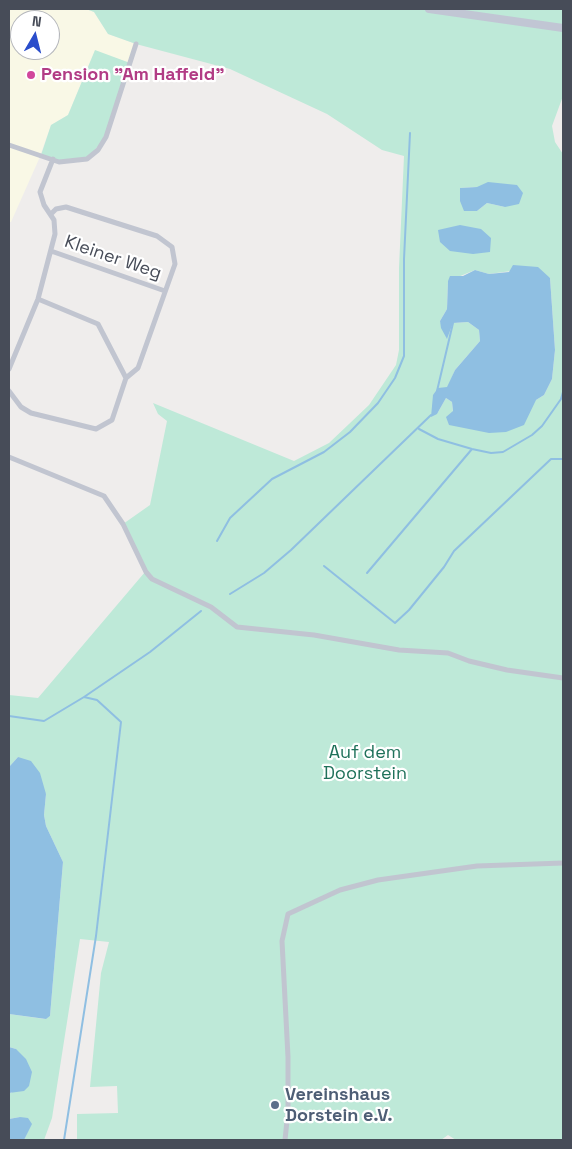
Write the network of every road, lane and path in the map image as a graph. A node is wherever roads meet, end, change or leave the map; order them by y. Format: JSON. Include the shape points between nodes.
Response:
{"nodes":[{"id":1,"x":433,"y":9,"type":"edge"},
{"id":2,"x":563,"y":28,"type":"edge"},
{"id":3,"x":136,"y":44,"type":"dead end"},
{"id":4,"x":9,"y":145,"type":"edge"},
{"id":5,"x":53,"y":159,"type":"junction"},
{"id":6,"x":51,"y":214,"type":"junction"},
{"id":7,"x":51,"y":251,"type":"junction"},
{"id":8,"x":166,"y":291,"type":"junction"},
{"id":9,"x":38,"y":299,"type":"junction"},
{"id":10,"x":9,"y":369,"type":"edge"},
{"id":11,"x":126,"y":378,"type":"junction"},
{"id":12,"x":9,"y":391,"type":"edge"},
{"id":13,"x":9,"y":457,"type":"edge"},
{"id":14,"x":563,"y":678,"type":"edge"},
{"id":15,"x":563,"y":863,"type":"edge"},
{"id":16,"x":285,"y":1140,"type":"edge"}],
"edges":[{"from":1,"to":2,"type":"main road"},
{"from":3,"to":5,"type":"street","via":[[106,137],[98,150],[87,159],[73,162]]},
{"from":4,"to":5,"type":"street"},
{"from":5,"to":6,"type":"street","via":[[40,192],[44,206]]},
{"from":6,"to":7,"type":"street","via":[[55,234]]},
{"from":6,"to":8,"type":"street","via":[[66,207],[167,241],[172,247],[175,264]]},
{"from":7,"to":8,"type":"street","name":"Kleiner Weg"},
{"from":7,"to":9,"type":"street"},
{"from":8,"to":11,"type":"street","via":[[138,368]]},
{"from":9,"to":10,"type":"street"},
{"from":9,"to":11,"type":"street","via":[[98,324]]},
{"from":11,"to":12,"type":"street","via":[[115,415],[96,429],[31,413],[21,407]]},
{"from":13,"to":14,"type":"street","via":[[104,496],[152,579],[206,604],[237,627],[448,654],[497,668]]},
{"from":15,"to":16,"type":"street","via":[[477,866],[378,880],[340,890],[288,914],[282,941],[288,1057]]}]}
